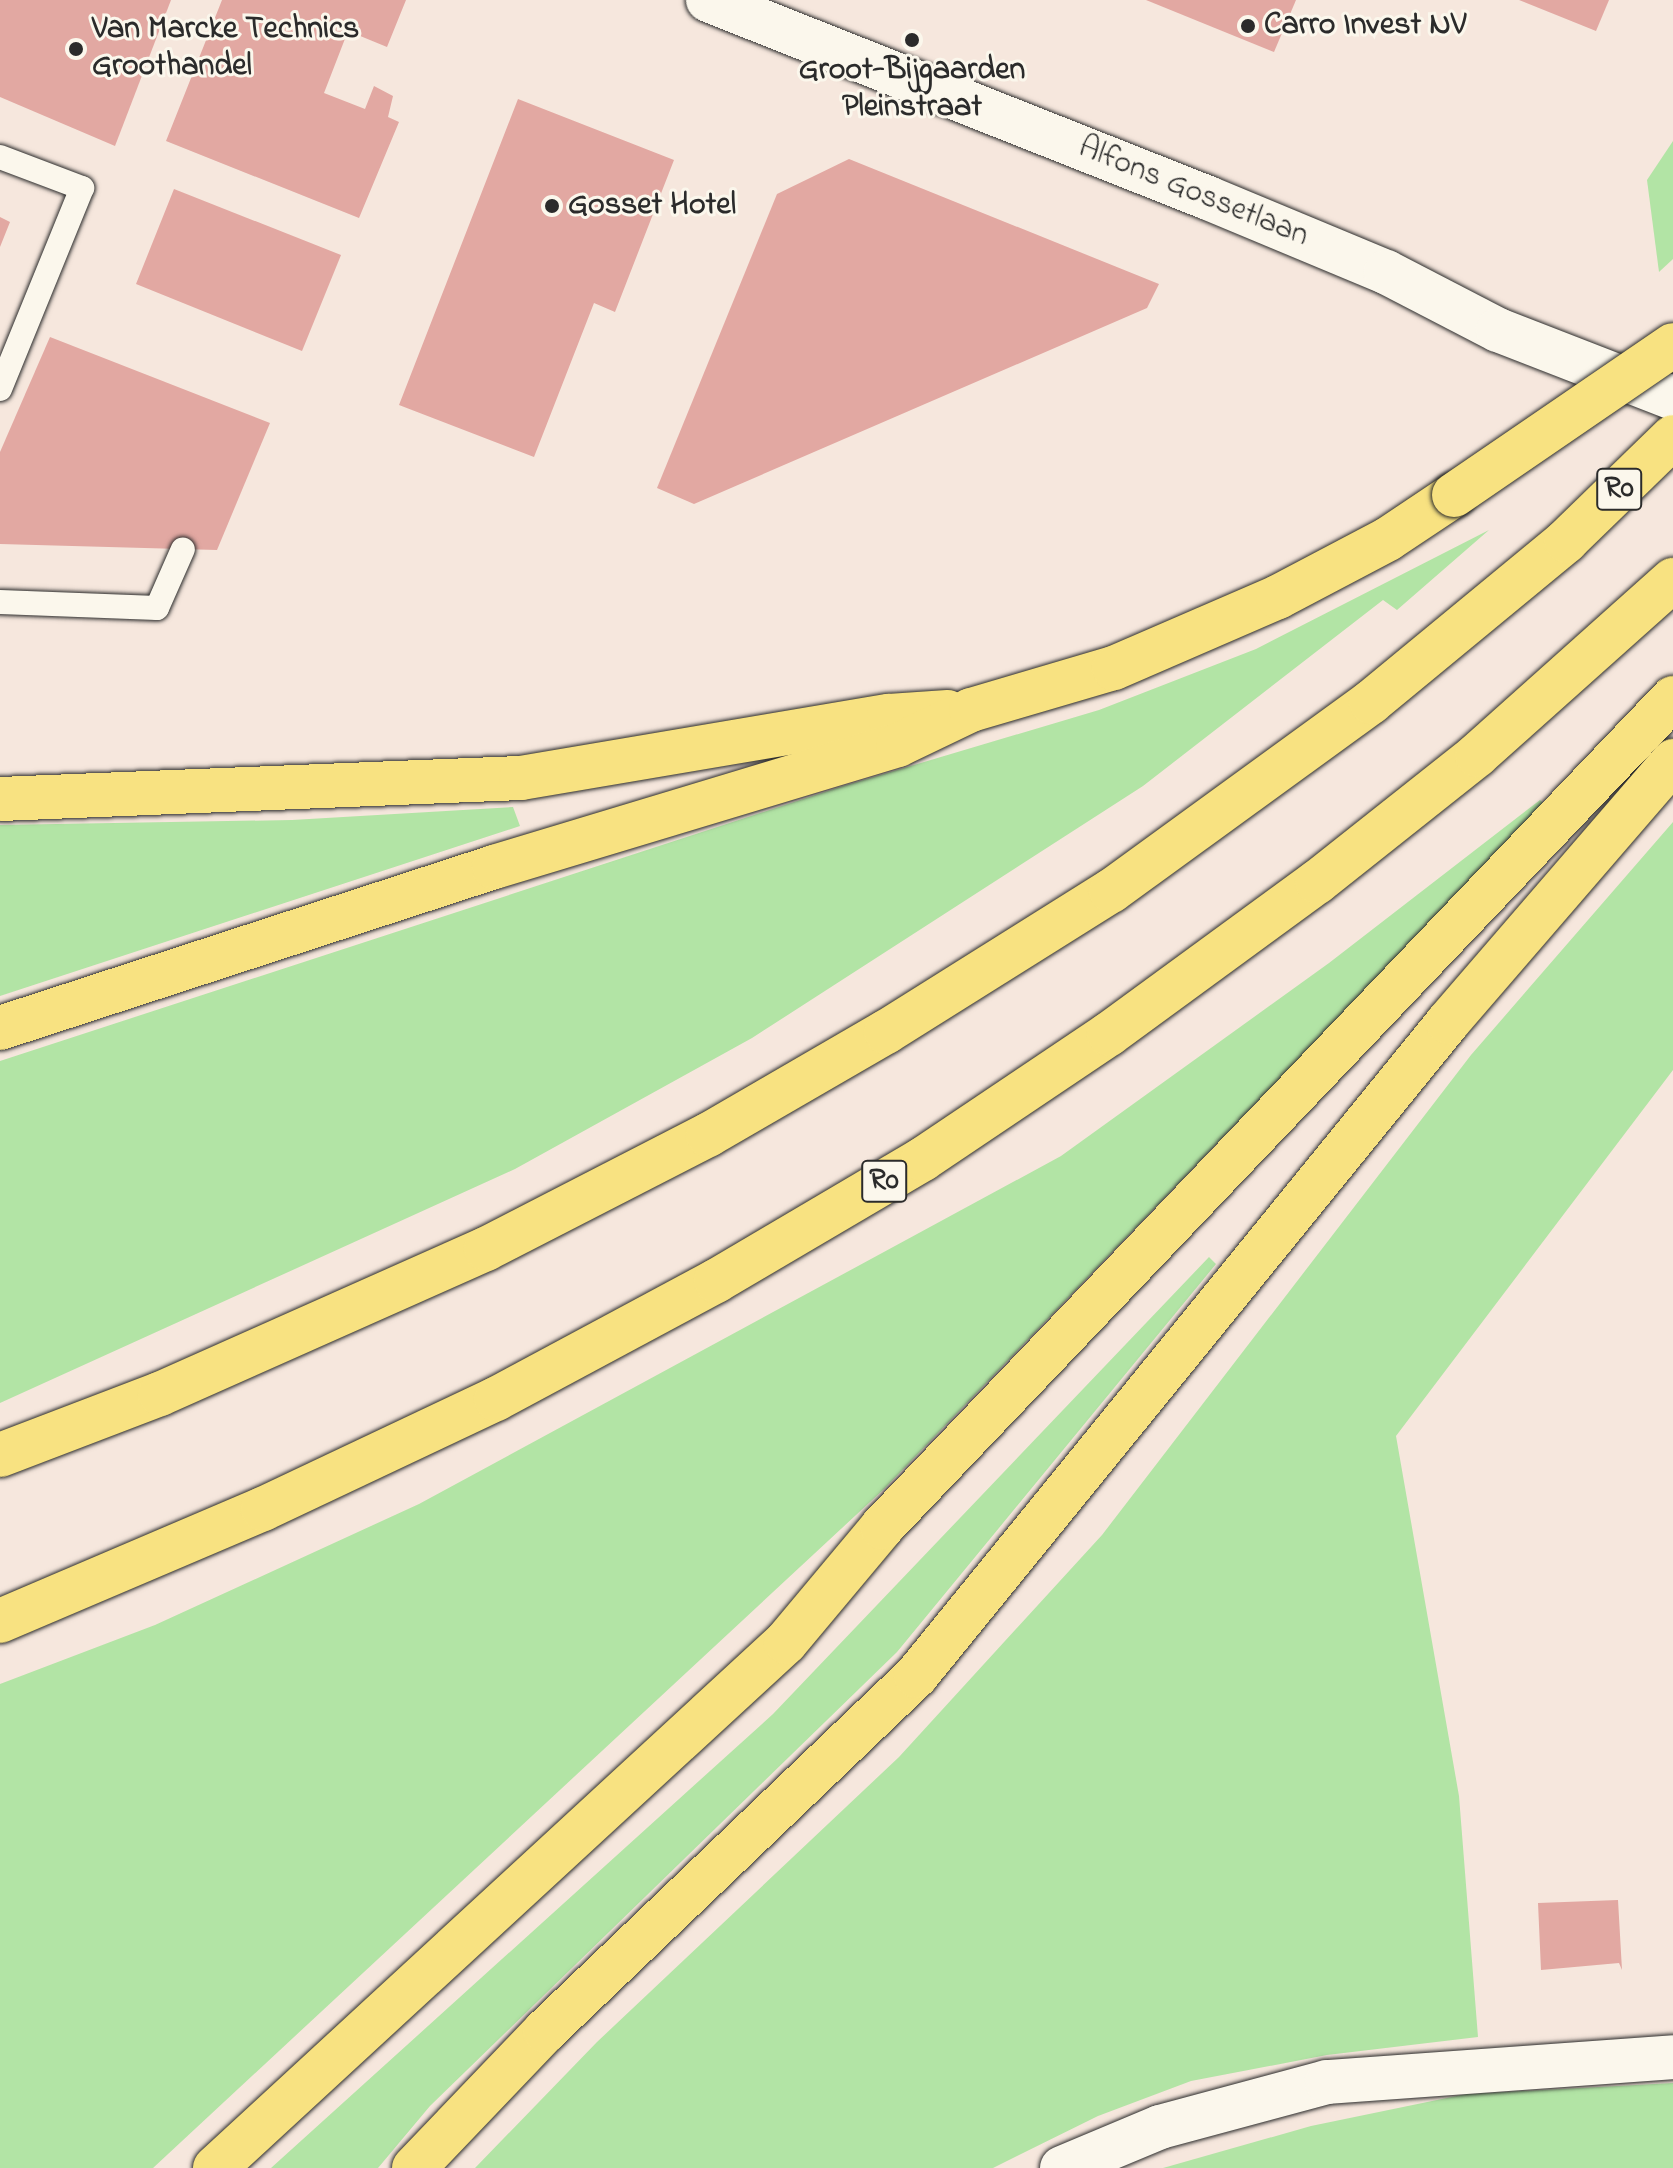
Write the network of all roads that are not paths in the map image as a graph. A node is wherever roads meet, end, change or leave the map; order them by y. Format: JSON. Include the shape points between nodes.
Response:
{"nodes":[{"id":1,"x":708,"y":0,"type":"edge"},
{"id":2,"x":0,"y":157,"type":"edge"},
{"id":3,"x":1673,"y":345,"type":"edge"},
{"id":4,"x":0,"y":389,"type":"edge"},
{"id":5,"x":1673,"y":398,"type":"edge"},
{"id":6,"x":1673,"y":437,"type":"edge"},
{"id":7,"x":183,"y":549,"type":"dead end"},
{"id":8,"x":1671,"y":582,"type":"edge"},
{"id":9,"x":0,"y":602,"type":"edge"},
{"id":10,"x":1673,"y":698,"type":"edge"},
{"id":11,"x":971,"y":710,"type":"junction"},
{"id":12,"x":1673,"y":761,"type":"edge"},
{"id":13,"x":0,"y":799,"type":"edge"},
{"id":14,"x":0,"y":1028,"type":"edge"},
{"id":15,"x":0,"y":1455,"type":"edge"},
{"id":16,"x":0,"y":1621,"type":"edge"},
{"id":17,"x":1673,"y":2057,"type":"edge"},
{"id":18,"x":215,"y":2168,"type":"edge"},
{"id":19,"x":414,"y":2168,"type":"edge"},
{"id":20,"x":1062,"y":2168,"type":"edge"}],
"edges":[{"from":1,"to":5,"type":"street","name":"Alfons Gossetlaan","via":[[1222,203],[1386,272],[1498,330]]},
{"from":2,"to":4,"type":"lane","via":[[82,188]]},
{"from":3,"to":11,"type":"highway","bridge":true,"via":[[1388,539],[1278,597],[1114,668]]},
{"from":6,"to":15,"type":"highway","number":"R0","via":[[1566,541],[1371,702],[1173,846],[886,1032],[708,1135],[486,1249],[160,1394]]},
{"from":7,"to":9,"type":"lane","via":[[157,608]]},
{"from":8,"to":16,"type":"highway","number":"R0","via":[[1477,755],[1317,882],[1109,1034],[923,1159],[716,1281],[496,1399],[263,1509]]},
{"from":10,"to":18,"type":"highway","via":[[882,1527],[786,1642]]},
{"from":11,"to":13,"type":"highway","via":[[889,716],[521,778]]},
{"from":11,"to":14,"type":"highway","via":[[898,745],[494,867]]},
{"from":12,"to":19,"type":"highway","via":[[1448,1022],[916,1676],[545,2031]]},
{"from":17,"to":20,"type":"street","via":[[1327,2082],[1160,2127]]}]}
